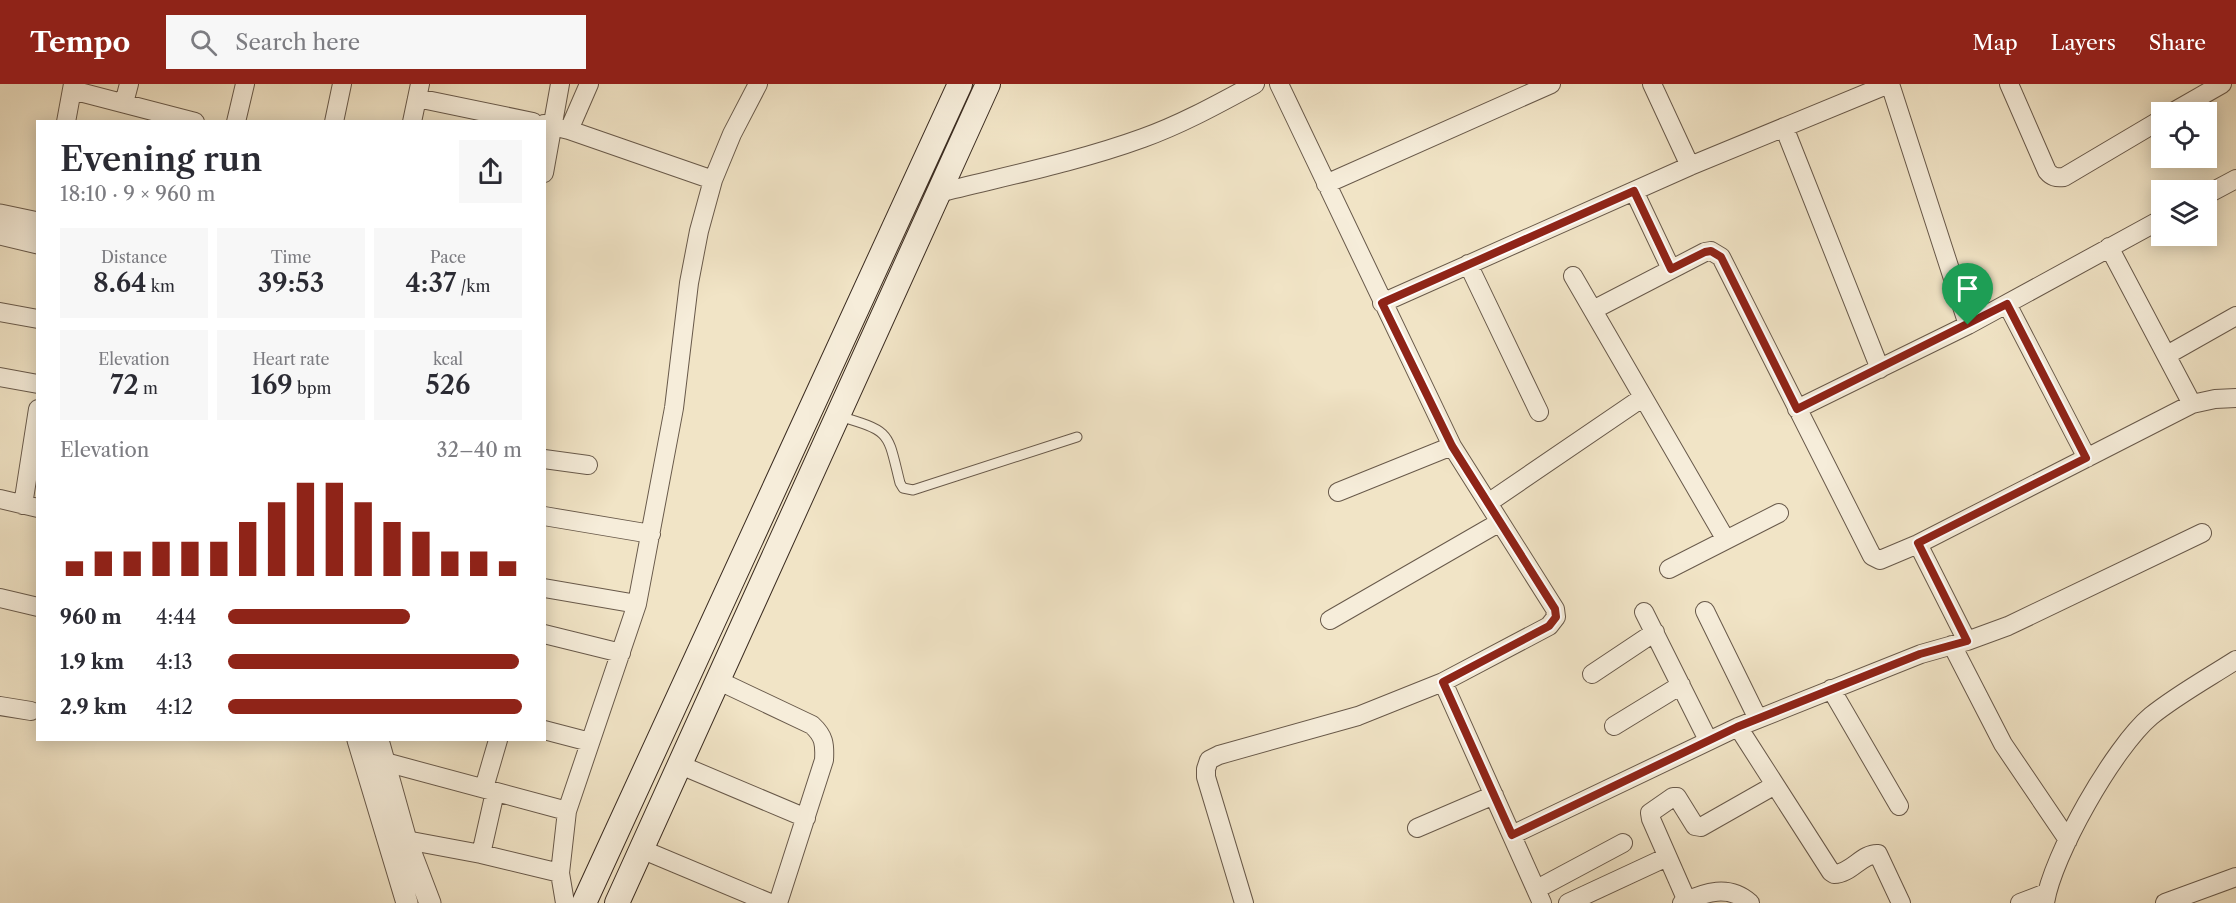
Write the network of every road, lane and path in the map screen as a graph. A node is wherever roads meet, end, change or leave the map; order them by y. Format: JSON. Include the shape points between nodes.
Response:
{"nodes":[{"id":1,"x":129,"y":84,"type":"edge"},
{"id":2,"x":245,"y":84,"type":"edge"},
{"id":3,"x":342,"y":84,"type":"edge"},
{"id":4,"x":560,"y":84,"type":"edge"},
{"id":5,"x":590,"y":84,"type":"edge"},
{"id":6,"x":758,"y":84,"type":"edge"},
{"id":7,"x":960,"y":84,"type":"edge"},
{"id":8,"x":988,"y":84,"type":"edge"},
{"id":9,"x":1255,"y":84,"type":"edge"},
{"id":10,"x":1279,"y":84,"type":"edge"},
{"id":11,"x":1551,"y":84,"type":"edge"},
{"id":12,"x":1652,"y":84,"type":"edge"},
{"id":13,"x":1890,"y":84,"type":"edge"},
{"id":14,"x":2011,"y":84,"type":"edge"},
{"id":15,"x":2222,"y":84,"type":"edge"},
{"id":16,"x":73,"y":87,"type":"edge"},
{"id":17,"x":419,"y":91,"type":"edge"},
{"id":18,"x":2190,"y":102,"type":"edge"},
{"id":19,"x":124,"y":104,"type":"junction"},
{"id":20,"x":155,"y":116,"type":"edge"},
{"id":21,"x":66,"y":120,"type":"edge"},
{"id":22,"x":182,"y":120,"type":"edge"},
{"id":23,"x":236,"y":120,"type":"edge"},
{"id":24,"x":334,"y":120,"type":"edge"},
{"id":25,"x":412,"y":120,"type":"edge"},
{"id":26,"x":526,"y":120,"type":"edge"},
{"id":27,"x":555,"y":126,"type":"edge"},
{"id":28,"x":2151,"y":126,"type":"edge"},
{"id":29,"x":1784,"y":127,"type":"junction"},
{"id":30,"x":546,"y":165,"type":"edge"},
{"id":31,"x":1690,"y":166,"type":"junction"},
{"id":32,"x":2236,"y":179,"type":"edge"},
{"id":33,"x":713,"y":180,"type":"junction"},
{"id":34,"x":1326,"y":184,"type":"junction"},
{"id":35,"x":2217,"y":189,"type":"edge"},
{"id":36,"x":1634,"y":191,"type":"junction"},
{"id":37,"x":938,"y":193,"type":"junction"},
{"id":38,"x":902,"y":210,"type":"junction"},
{"id":39,"x":0,"y":215,"type":"edge"},
{"id":40,"x":926,"y":221,"type":"junction"},
{"id":41,"x":36,"y":223,"type":"edge"},
{"id":42,"x":2151,"y":225,"type":"edge"},
{"id":43,"x":0,"y":234,"type":"edge"},
{"id":44,"x":36,"y":243,"type":"edge"},
{"id":45,"x":2109,"y":247,"type":"junction"},
{"id":46,"x":1468,"y":264,"type":"junction"},
{"id":47,"x":1671,"y":269,"type":"junction"},
{"id":48,"x":1574,"y":276,"type":"dead end"},
{"id":49,"x":1382,"y":303,"type":"junction"},
{"id":50,"x":2007,"y":304,"type":"junction"},
{"id":51,"x":1593,"y":310,"type":"junction"},
{"id":52,"x":0,"y":312,"type":"edge"},
{"id":53,"x":2236,"y":316,"type":"edge"},
{"id":54,"x":36,"y":319,"type":"edge"},
{"id":55,"x":1968,"y":325,"type":"junction"},
{"id":56,"x":2167,"y":356,"type":"junction"},
{"id":57,"x":1880,"y":369,"type":"junction"},
{"id":58,"x":0,"y":377,"type":"edge"},
{"id":59,"x":36,"y":384,"type":"edge"},
{"id":60,"x":1642,"y":398,"type":"junction"},
{"id":61,"x":2236,"y":398,"type":"edge"},
{"id":62,"x":2192,"y":404,"type":"junction"},
{"id":63,"x":1797,"y":409,"type":"junction"},
{"id":64,"x":1539,"y":412,"type":"dead end"},
{"id":65,"x":837,"y":416,"type":"junction"},
{"id":66,"x":1077,"y":437,"type":"dead end"},
{"id":67,"x":35,"y":440,"type":"edge"},
{"id":68,"x":1452,"y":446,"type":"junction"},
{"id":69,"x":2086,"y":458,"type":"junction"},
{"id":70,"x":546,"y":459,"type":"edge"},
{"id":71,"x":588,"y":465,"type":"dead end"},
{"id":72,"x":1338,"y":492,"type":"dead end"},
{"id":73,"x":0,"y":499,"type":"edge"},
{"id":74,"x":1488,"y":503,"type":"junction"},
{"id":75,"x":30,"y":507,"type":"edge"},
{"id":76,"x":1779,"y":513,"type":"dead end"},
{"id":77,"x":546,"y":516,"type":"edge"},
{"id":78,"x":1500,"y":522,"type":"junction"},
{"id":79,"x":2202,"y":533,"type":"dead end"},
{"id":80,"x":651,"y":534,"type":"junction"},
{"id":81,"x":1726,"y":540,"type":"junction"},
{"id":82,"x":1918,"y":543,"type":"junction"},
{"id":83,"x":1669,"y":569,"type":"dead end"},
{"id":84,"x":546,"y":588,"type":"edge"},
{"id":85,"x":0,"y":598,"type":"edge"},
{"id":86,"x":637,"y":604,"type":"junction"},
{"id":87,"x":36,"y":607,"type":"edge"},
{"id":88,"x":1705,"y":611,"type":"dead end"},
{"id":89,"x":1644,"y":612,"type":"dead end"},
{"id":90,"x":1330,"y":620,"type":"dead end"},
{"id":91,"x":1654,"y":632,"type":"junction"},
{"id":92,"x":546,"y":634,"type":"edge"},
{"id":93,"x":1959,"y":643,"type":"junction"},
{"id":94,"x":621,"y":653,"type":"junction"},
{"id":95,"x":2236,"y":660,"type":"edge"},
{"id":96,"x":1592,"y":674,"type":"dead end"},
{"id":97,"x":717,"y":680,"type":"junction"},
{"id":98,"x":1443,"y":682,"type":"junction"},
{"id":99,"x":1681,"y":685,"type":"junction"},
{"id":100,"x":1831,"y":689,"type":"junction"},
{"id":101,"x":0,"y":706,"type":"edge"},
{"id":102,"x":31,"y":711,"type":"dead end"},
{"id":103,"x":1758,"y":718,"type":"junction"},
{"id":104,"x":1614,"y":726,"type":"dead end"},
{"id":105,"x":1737,"y":727,"type":"junction"},
{"id":106,"x":546,"y":731,"type":"edge"},
{"id":107,"x":1708,"y":740,"type":"junction"},
{"id":108,"x":358,"y":741,"type":"edge"},
{"id":109,"x":378,"y":741,"type":"edge"},
{"id":110,"x":498,"y":741,"type":"edge"},
{"id":111,"x":590,"y":742,"type":"junction"},
{"id":112,"x":385,"y":762,"type":"junction"},
{"id":113,"x":678,"y":764,"type":"junction"},
{"id":114,"x":1775,"y":785,"type":"junction"},
{"id":115,"x":489,"y":790,"type":"junction"},
{"id":116,"x":1494,"y":795,"type":"junction"},
{"id":117,"x":1899,"y":806,"type":"dead end"},
{"id":118,"x":567,"y":811,"type":"junction"},
{"id":119,"x":806,"y":818,"type":"junction"},
{"id":120,"x":1417,"y":828,"type":"dead end"},
{"id":121,"x":1512,"y":835,"type":"junction"},
{"id":122,"x":406,"y":840,"type":"junction"},
{"id":123,"x":2068,"y":840,"type":"junction"},
{"id":124,"x":1623,"y":843,"type":"dead end"},
{"id":125,"x":641,"y":849,"type":"junction"},
{"id":126,"x":481,"y":854,"type":"junction"},
{"id":127,"x":1667,"y":857,"type":"junction"},
{"id":128,"x":560,"y":873,"type":"junction"},
{"id":129,"x":2236,"y":877,"type":"edge"},
{"id":130,"x":1539,"y":896,"type":"edge"},
{"id":131,"x":2046,"y":898,"type":"edge"},
{"id":132,"x":1684,"y":902,"type":"edge"},
{"id":133,"x":407,"y":903,"type":"edge"},
{"id":134,"x":430,"y":903,"type":"edge"},
{"id":135,"x":564,"y":903,"type":"edge"},
{"id":136,"x":584,"y":903,"type":"edge"},
{"id":137,"x":617,"y":903,"type":"edge"},
{"id":138,"x":770,"y":903,"type":"edge"},
{"id":139,"x":778,"y":903,"type":"edge"},
{"id":140,"x":1244,"y":903,"type":"edge"},
{"id":141,"x":1568,"y":903,"type":"edge"},
{"id":142,"x":1750,"y":903,"type":"edge"},
{"id":143,"x":1901,"y":903,"type":"edge"},
{"id":144,"x":2020,"y":903,"type":"edge"},
{"id":145,"x":2165,"y":903,"type":"edge"}],
"edges":[{"from":1,"to":19,"type":"street"},
{"from":2,"to":23,"type":"street"},
{"from":3,"to":24,"type":"street"},
{"from":4,"to":27,"type":"street"},
{"from":5,"to":27,"type":"street"},
{"from":6,"to":33,"type":"street"},
{"from":7,"to":38,"type":"main road"},
{"from":8,"to":37,"type":"main road"},
{"from":9,"to":37,"type":"street","via":[[1142,139]]},
{"from":10,"to":34,"type":"street"},
{"from":11,"to":34,"type":"street"},
{"from":12,"to":31,"type":"street"},
{"from":13,"to":29,"type":"street"},
{"from":13,"to":55,"type":"street"},
{"from":14,"to":28,"type":"street","via":[[2048,171],[2057,178]]},
{"from":15,"to":18,"type":"street"},
{"from":16,"to":19,"type":"street"},
{"from":16,"to":21,"type":"street"},
{"from":17,"to":25,"type":"street"},
{"from":17,"to":26,"type":"street"},
{"from":19,"to":20,"type":"street"},
{"from":20,"to":22,"type":"street"},
{"from":27,"to":30,"type":"street"},
{"from":27,"to":33,"type":"street"},
{"from":29,"to":31,"type":"street"},
{"from":29,"to":57,"type":"street"},
{"from":31,"to":36,"type":"street"},
{"from":32,"to":35,"type":"street"},
{"from":33,"to":80,"type":"street","via":[[689,283],[674,408]]},
{"from":34,"to":49,"type":"street"},
{"from":36,"to":46,"type":"street"},
{"from":36,"to":47,"type":"street"},
{"from":37,"to":40,"type":"main road"},
{"from":38,"to":40,"type":"main road"},
{"from":38,"to":136,"type":"main road"},
{"from":39,"to":41,"type":"street"},
{"from":40,"to":65,"type":"main road"},
{"from":42,"to":45,"type":"street"},
{"from":43,"to":44,"type":"street"},
{"from":45,"to":50,"type":"street"},
{"from":45,"to":56,"type":"street"},
{"from":46,"to":49,"type":"street"},
{"from":46,"to":64,"type":"street"},
{"from":47,"to":51,"type":"street"},
{"from":47,"to":63,"type":"street","via":[[1705,252],[1721,257]]},
{"from":48,"to":51,"type":"street"},
{"from":49,"to":68,"type":"street"},
{"from":50,"to":55,"type":"street"},
{"from":50,"to":69,"type":"street"},
{"from":51,"to":60,"type":"street"},
{"from":52,"to":54,"type":"street"},
{"from":53,"to":56,"type":"street"},
{"from":55,"to":57,"type":"street"},
{"from":56,"to":62,"type":"street"},
{"from":57,"to":63,"type":"street"},
{"from":58,"to":59,"type":"street"},
{"from":60,"to":74,"type":"street"},
{"from":60,"to":81,"type":"street"},
{"from":61,"to":62,"type":"street"},
{"from":62,"to":69,"type":"street"},
{"from":63,"to":82,"type":"street","via":[[1872,556],[1880,560]]},
{"from":65,"to":66,"type":"lane","via":[[873,426],[887,437],[900,483],[913,490]]},
{"from":65,"to":97,"type":"main road"},
{"from":67,"to":75,"type":"street"},
{"from":68,"to":72,"type":"street"},
{"from":68,"to":74,"type":"street"},
{"from":69,"to":82,"type":"street"},
{"from":70,"to":71,"type":"street"},
{"from":73,"to":75,"type":"street"},
{"from":74,"to":78,"type":"street"},
{"from":76,"to":81,"type":"street"},
{"from":77,"to":80,"type":"street"},
{"from":78,"to":90,"type":"street"},
{"from":78,"to":98,"type":"street","via":[[1553,605],[1556,617],[1549,626]]},
{"from":79,"to":93,"type":"street","via":[[2038,612]]},
{"from":80,"to":86,"type":"street"},
{"from":81,"to":83,"type":"street"},
{"from":82,"to":93,"type":"street"},
{"from":84,"to":86,"type":"street"},
{"from":85,"to":87,"type":"street"},
{"from":86,"to":94,"type":"street"},
{"from":88,"to":103,"type":"street"},
{"from":89,"to":91,"type":"street"},
{"from":91,"to":96,"type":"street"},
{"from":91,"to":99,"type":"street"},
{"from":92,"to":94,"type":"street"},
{"from":93,"to":100,"type":"street"},
{"from":93,"to":123,"type":"street","via":[[2003,744]]},
{"from":94,"to":111,"type":"street"},
{"from":95,"to":123,"type":"street","via":[[2151,716],[2122,747]]},
{"from":97,"to":113,"type":"main road"},
{"from":97,"to":119,"type":"street","via":[[820,732],[825,744],[824,760]]},
{"from":98,"to":116,"type":"street"},
{"from":98,"to":140,"type":"street","via":[[1358,716],[1209,760],[1206,777]]},
{"from":99,"to":104,"type":"street"},
{"from":99,"to":107,"type":"street"},
{"from":100,"to":103,"type":"street"},
{"from":100,"to":117,"type":"street"},
{"from":101,"to":102,"type":"street"},
{"from":103,"to":105,"type":"street"},
{"from":105,"to":107,"type":"street"},
{"from":105,"to":114,"type":"street"},
{"from":106,"to":111,"type":"street"},
{"from":107,"to":121,"type":"street"},
{"from":108,"to":133,"type":"street"},
{"from":109,"to":112,"type":"street"},
{"from":110,"to":115,"type":"street"},
{"from":111,"to":118,"type":"street"},
{"from":112,"to":115,"type":"street"},
{"from":112,"to":122,"type":"street"},
{"from":113,"to":119,"type":"street"},
{"from":113,"to":125,"type":"main road"},
{"from":114,"to":127,"type":"street","via":[[1701,827],[1695,826],[1677,797],[1670,799],[1650,813]]},
{"from":114,"to":143,"type":"street","via":[[1831,872],[1841,873],[1878,854]]},
{"from":115,"to":118,"type":"street"},
{"from":115,"to":126,"type":"street"},
{"from":116,"to":120,"type":"street"},
{"from":116,"to":121,"type":"street"},
{"from":118,"to":128,"type":"street"},
{"from":119,"to":139,"type":"street"},
{"from":121,"to":130,"type":"street"},
{"from":122,"to":126,"type":"street"},
{"from":122,"to":134,"type":"street"},
{"from":123,"to":131,"type":"street"},
{"from":124,"to":130,"type":"street"},
{"from":125,"to":137,"type":"main road"},
{"from":125,"to":138,"type":"street"},
{"from":126,"to":128,"type":"street"},
{"from":127,"to":132,"type":"street"},
{"from":127,"to":141,"type":"street"},
{"from":128,"to":135,"type":"street"},
{"from":129,"to":145,"type":"street"},
{"from":131,"to":144,"type":"street"},
{"from":132,"to":142,"type":"street","via":[[1709,892],[1726,891]]}]}
